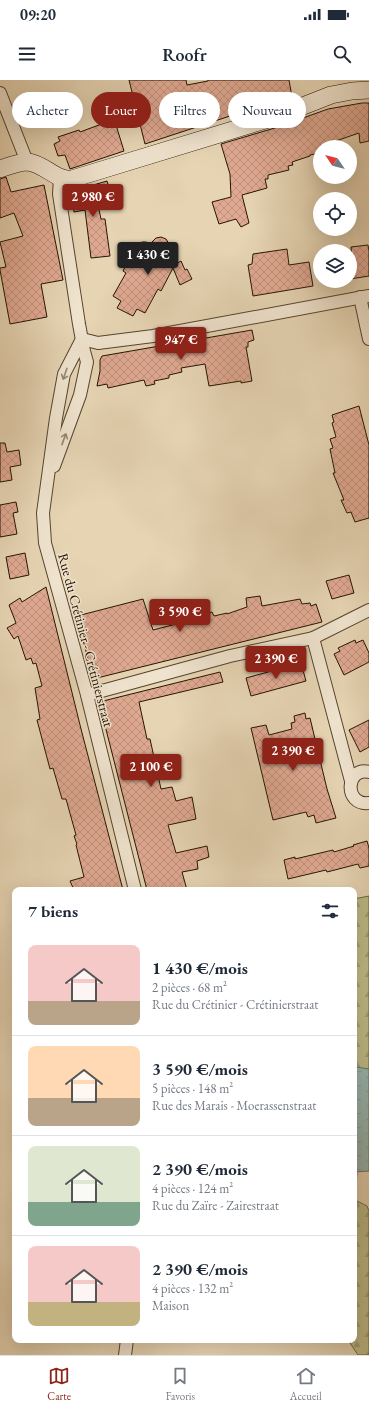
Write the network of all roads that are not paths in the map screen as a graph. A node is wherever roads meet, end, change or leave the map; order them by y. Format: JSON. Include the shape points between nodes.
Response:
{"nodes":[{"id":1,"x":350,"y":86,"type":"edge"},
{"id":2,"x":369,"y":90,"type":"edge"},
{"id":3,"x":0,"y":93,"type":"edge"},
{"id":4,"x":27,"y":162,"type":"junction"},
{"id":5,"x":0,"y":169,"type":"edge"},
{"id":6,"x":60,"y":177,"type":"junction"},
{"id":7,"x":364,"y":297,"type":"edge"},
{"id":8,"x":82,"y":339,"type":"junction"},
{"id":9,"x":369,"y":339,"type":"edge"},
{"id":10,"x":46,"y":489,"type":"junction"},
{"id":11,"x":369,"y":610,"type":"edge"},
{"id":12,"x":313,"y":638,"type":"junction"},
{"id":13,"x":87,"y":695,"type":"junction"},
{"id":14,"x":369,"y":772,"type":"edge"},
{"id":15,"x":351,"y":781,"type":"junction"},
{"id":16,"x":369,"y":803,"type":"edge"},
{"id":17,"x":134,"y":887,"type":"edge"},
{"id":18,"x":126,"y":1343,"type":"edge"},
{"id":19,"x":124,"y":1355,"type":"edge"}],
"edges":[{"from":1,"to":2,"type":"street"},
{"from":1,"to":6,"type":"street","via":[[275,117],[83,176],[68,180]]},
{"from":3,"to":4,"type":"street"},
{"from":4,"to":5,"type":"street"},
{"from":4,"to":6,"type":"street","via":[[37,164]]},
{"from":6,"to":8,"type":"street","name":"Rue du Crétinier - Crétinierstraat","via":[[59,194]]},
{"from":7,"to":8,"type":"street","via":[[153,336],[98,343]]},
{"from":7,"to":9,"type":"street"},
{"from":8,"to":10,"type":"street","name":"Rue du Crétinier - Crétinierstraat","one_way":true,"via":[[64,374]]},
{"from":10,"to":8,"type":"street","name":"Rue du Crétinier - Crétinierstraat","one_way":true,"via":[[80,395],[87,362]]},
{"from":10,"to":13,"type":"street","name":"Rue du Crétinier - Crétinierstraat","via":[[43,513],[44,543]]},
{"from":11,"to":12,"type":"street"},
{"from":12,"to":13,"type":"street","via":[[230,656]]},
{"from":12,"to":15,"type":"street"},
{"from":13,"to":17,"type":"street","name":"Rue du Crétinier - Crétinierstraat"},
{"from":14,"to":15,"type":"street","via":[[358,773]]},
{"from":15,"to":16,"type":"street","via":[[350,789],[355,799]]},
{"from":18,"to":19,"type":"street"}]}
